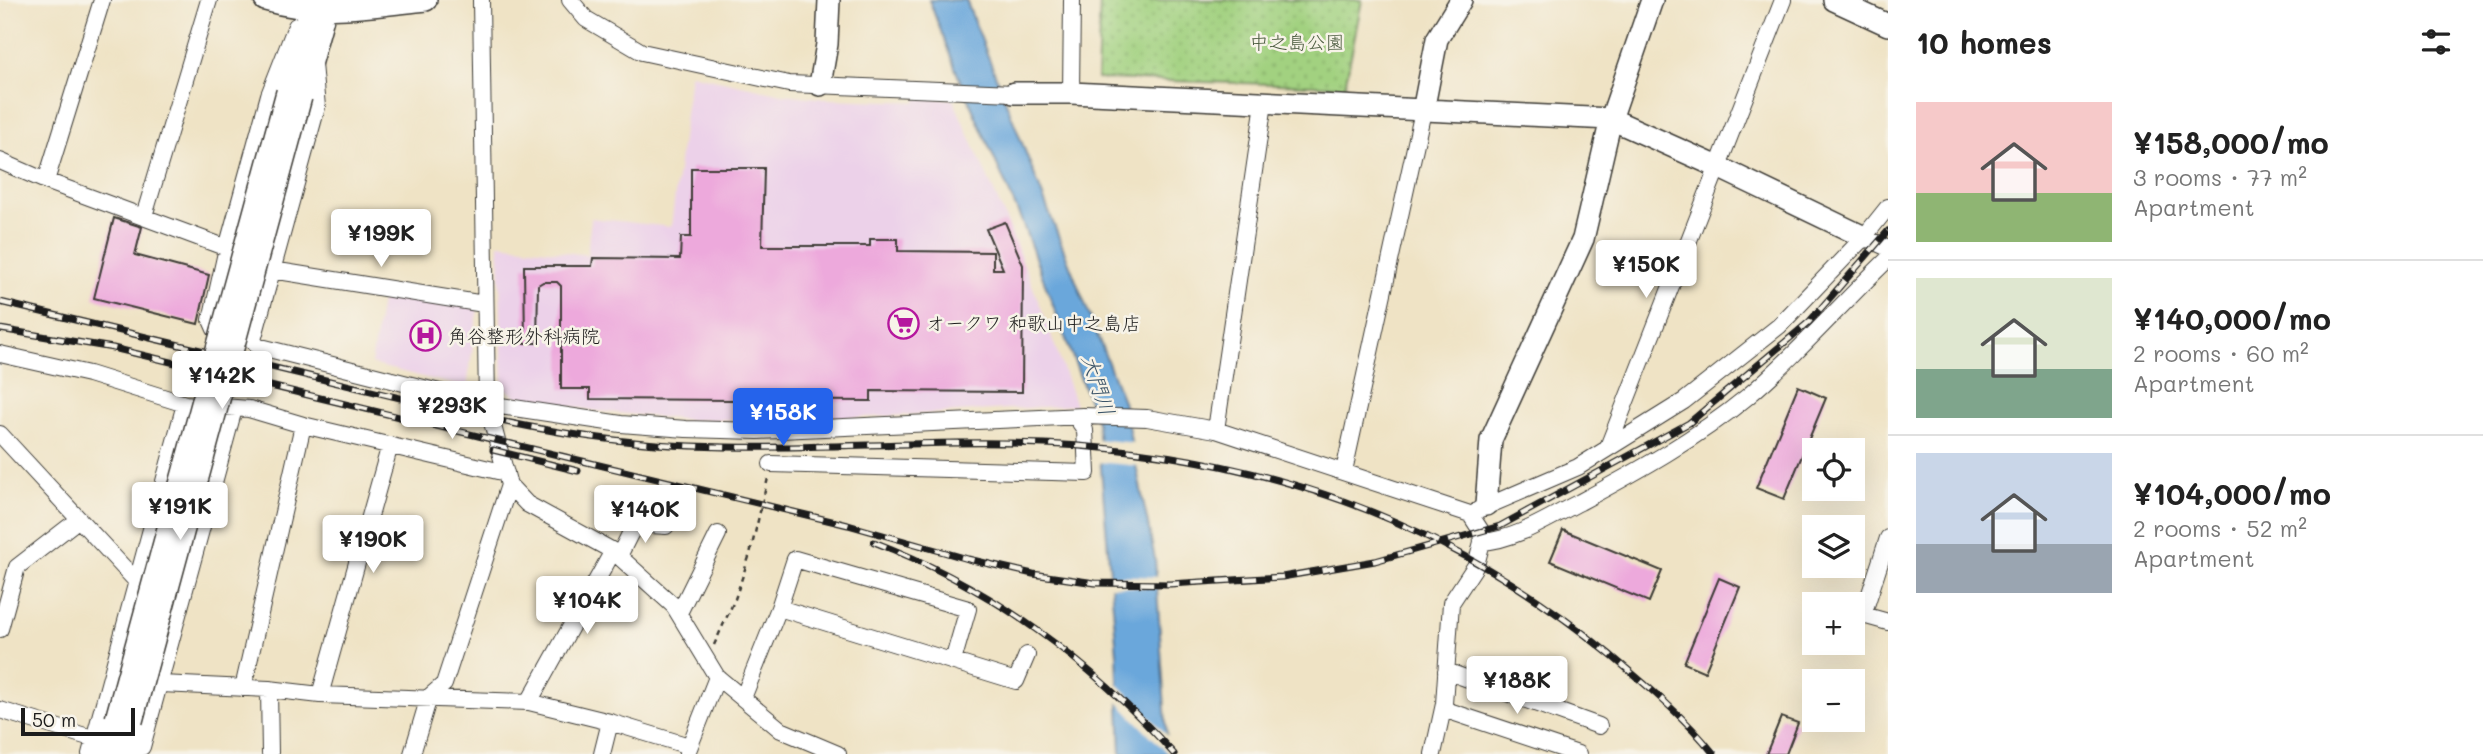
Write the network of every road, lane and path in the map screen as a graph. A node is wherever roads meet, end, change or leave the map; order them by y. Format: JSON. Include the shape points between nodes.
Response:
{"nodes":[{"id":1,"x":102,"y":0,"type":"edge"},
{"id":2,"x":209,"y":0,"type":"edge"},
{"id":3,"x":265,"y":0,"type":"edge"},
{"id":4,"x":426,"y":0,"type":"edge"},
{"id":5,"x":481,"y":0,"type":"edge"},
{"id":6,"x":570,"y":0,"type":"edge"},
{"id":7,"x":829,"y":0,"type":"edge"},
{"id":8,"x":1072,"y":0,"type":"edge"},
{"id":9,"x":1461,"y":0,"type":"edge"},
{"id":10,"x":1652,"y":0,"type":"edge"},
{"id":11,"x":1783,"y":0,"type":"edge"},
{"id":12,"x":1834,"y":0,"type":"edge"},
{"id":13,"x":318,"y":8,"type":"edge"},
{"id":14,"x":1888,"y":26,"type":"edge"},
{"id":15,"x":313,"y":60,"type":"junction"},
{"id":16,"x":820,"y":85,"type":"junction"},
{"id":17,"x":1014,"y":93,"type":"joint"},
{"id":18,"x":1071,"y":93,"type":"junction"},
{"id":19,"x":294,"y":95,"type":"junction"},
{"id":20,"x":1264,"y":103,"type":"junction"},
{"id":21,"x":1423,"y":111,"type":"junction"},
{"id":22,"x":1611,"y":119,"type":"junction"},
{"id":23,"x":0,"y":160,"type":"edge"},
{"id":24,"x":1718,"y":167,"type":"junction"},
{"id":25,"x":46,"y":181,"type":"junction"},
{"id":26,"x":1888,"y":207,"type":"edge"},
{"id":27,"x":144,"y":216,"type":"junction"},
{"id":28,"x":1864,"y":237,"type":"junction"},
{"id":29,"x":227,"y":248,"type":"junction"},
{"id":30,"x":1888,"y":248,"type":"edge"},
{"id":31,"x":1888,"y":258,"type":"edge"},
{"id":32,"x":272,"y":270,"type":"junction"},
{"id":33,"x":484,"y":304,"type":"junction"},
{"id":34,"x":253,"y":340,"type":"junction"},
{"id":35,"x":0,"y":354,"type":"edge"},
{"id":36,"x":185,"y":404,"type":"junction"},
{"id":37,"x":486,"y":404,"type":"junction"},
{"id":38,"x":234,"y":409,"type":"junction"},
{"id":39,"x":1080,"y":416,"type":"junction"},
{"id":40,"x":303,"y":425,"type":"junction"},
{"id":41,"x":1216,"y":430,"type":"junction"},
{"id":42,"x":0,"y":433,"type":"edge"},
{"id":43,"x":390,"y":445,"type":"junction"},
{"id":44,"x":1608,"y":447,"type":"junction"},
{"id":45,"x":771,"y":464,"type":"joint"},
{"id":46,"x":1344,"y":471,"type":"junction"},
{"id":47,"x":507,"y":479,"type":"junction"},
{"id":48,"x":1478,"y":510,"type":"junction"},
{"id":49,"x":79,"y":519,"type":"junction"},
{"id":50,"x":666,"y":526,"type":"dead end"},
{"id":51,"x":1888,"y":538,"type":"edge"},
{"id":52,"x":719,"y":540,"type":"dead end"},
{"id":53,"x":1482,"y":542,"type":"junction"},
{"id":54,"x":616,"y":553,"type":"junction"},
{"id":55,"x":138,"y":583,"type":"junction"},
{"id":56,"x":3,"y":606,"type":"edge"},
{"id":57,"x":779,"y":608,"type":"junction"},
{"id":58,"x":679,"y":613,"type":"junction"},
{"id":59,"x":1888,"y":622,"type":"edge"},
{"id":60,"x":0,"y":629,"type":"edge"},
{"id":61,"x":1027,"y":654,"type":"dead end"},
{"id":62,"x":705,"y":656,"type":"junction"},
{"id":63,"x":953,"y":661,"type":"junction"},
{"id":64,"x":1446,"y":671,"type":"junction"},
{"id":65,"x":717,"y":677,"type":"junction"},
{"id":66,"x":161,"y":684,"type":"junction"},
{"id":67,"x":243,"y":688,"type":"junction"},
{"id":68,"x":269,"y":690,"type":"junction"},
{"id":69,"x":320,"y":695,"type":"junction"},
{"id":70,"x":429,"y":697,"type":"junction"},
{"id":71,"x":743,"y":698,"type":"junction"},
{"id":72,"x":529,"y":702,"type":"junction"},
{"id":73,"x":1443,"y":709,"type":"junction"},
{"id":74,"x":0,"y":710,"type":"edge"},
{"id":75,"x":610,"y":722,"type":"junction"},
{"id":76,"x":1599,"y":726,"type":"dead end"},
{"id":77,"x":108,"y":749,"type":"edge"},
{"id":78,"x":688,"y":750,"type":"edge"},
{"id":79,"x":270,"y":754,"type":"edge"},
{"id":80,"x":412,"y":754,"type":"edge"},
{"id":81,"x":602,"y":754,"type":"edge"},
{"id":82,"x":838,"y":754,"type":"edge"},
{"id":83,"x":1433,"y":754,"type":"edge"},
{"id":84,"x":1578,"y":754,"type":"edge"}],
"edges":[{"from":1,"to":25,"type":"street"},
{"from":2,"to":27,"type":"street"},
{"from":3,"to":13,"type":"street","via":[[286,7]]},
{"from":4,"to":13,"type":"street"},
{"from":5,"to":33,"type":"street"},
{"from":6,"to":16,"type":"street","via":[[586,19],[642,52],[789,84]]},
{"from":7,"to":16,"type":"street"},
{"from":8,"to":18,"type":"street"},
{"from":9,"to":21,"type":"street","via":[[1437,40]]},
{"from":10,"to":22,"type":"street"},
{"from":11,"to":24,"type":"street"},
{"from":12,"to":14,"type":"street"},
{"from":13,"to":15,"type":"street"},
{"from":13,"to":19,"type":"street"},
{"from":13,"to":29,"type":"street","via":[[296,26],[269,95]]},
{"from":15,"to":19,"type":"street"},
{"from":15,"to":32,"type":"street","via":[[317,107]]},
{"from":16,"to":17,"type":"street"},
{"from":17,"to":18,"type":"street"},
{"from":18,"to":20,"type":"street"},
{"from":19,"to":77,"type":"street","bridge":true,"via":[[124,720]]},
{"from":20,"to":21,"type":"street"},
{"from":20,"to":41,"type":"street"},
{"from":21,"to":22,"type":"street"},
{"from":21,"to":46,"type":"street"},
{"from":22,"to":24,"type":"street"},
{"from":22,"to":48,"type":"street","via":[[1583,239],[1491,440]]},
{"from":23,"to":25,"type":"street"},
{"from":24,"to":28,"type":"street"},
{"from":24,"to":44,"type":"street"},
{"from":25,"to":27,"type":"street"},
{"from":26,"to":28,"type":"street"},
{"from":27,"to":29,"type":"street"},
{"from":28,"to":30,"type":"street"},
{"from":28,"to":44,"type":"street","via":[[1779,326],[1684,401]]},
{"from":29,"to":32,"type":"street"},
{"from":29,"to":34,"type":"street","via":[[211,320],[215,329]]},
{"from":31,"to":53,"type":"street","via":[[1746,397],[1661,459],[1499,541]]},
{"from":32,"to":33,"type":"street"},
{"from":32,"to":34,"type":"street"},
{"from":33,"to":37,"type":"street"},
{"from":34,"to":37,"type":"street","via":[[257,346]]},
{"from":35,"to":36,"type":"street","via":[[89,374]]},
{"from":36,"to":38,"type":"street"},
{"from":36,"to":55,"type":"street"},
{"from":37,"to":39,"type":"street","via":[[621,424],[758,431]]},
{"from":37,"to":47,"type":"street"},
{"from":38,"to":40,"type":"street","via":[[250,409]]},
{"from":38,"to":66,"type":"street"},
{"from":39,"to":41,"type":"street","via":[[1147,418]]},
{"from":39,"to":45,"type":"street","via":[[1087,473]]},
{"from":40,"to":43,"type":"street"},
{"from":40,"to":67,"type":"street"},
{"from":41,"to":46,"type":"street"},
{"from":42,"to":49,"type":"street"},
{"from":43,"to":47,"type":"street"},
{"from":43,"to":69,"type":"street"},
{"from":44,"to":48,"type":"street","via":[[1578,467]]},
{"from":45,"to":62,"type":"path","via":[[735,599]]},
{"from":46,"to":48,"type":"street"},
{"from":47,"to":54,"type":"street","via":[[527,504]]},
{"from":47,"to":70,"type":"street","via":[[444,684]]},
{"from":48,"to":53,"type":"street"},
{"from":49,"to":55,"type":"street"},
{"from":49,"to":56,"type":"street","via":[[17,566]]},
{"from":50,"to":54,"type":"street","via":[[635,524]]},
{"from":51,"to":59,"type":"street","via":[[1863,615]]},
{"from":52,"to":58,"type":"street"},
{"from":53,"to":64,"type":"street","via":[[1476,565],[1451,603]]},
{"from":54,"to":58,"type":"street"},
{"from":54,"to":72,"type":"street"},
{"from":55,"to":77,"type":"street"},
{"from":56,"to":60,"type":"street"},
{"from":57,"to":63,"type":"street"},
{"from":57,"to":63,"type":"street","via":[[795,559],[968,609]]},
{"from":57,"to":71,"type":"street"},
{"from":58,"to":62,"type":"street"},
{"from":61,"to":63,"type":"street","via":[[1016,681]]},
{"from":62,"to":65,"type":"street"},
{"from":64,"to":73,"type":"street"},
{"from":64,"to":76,"type":"street"},
{"from":65,"to":71,"type":"street"},
{"from":65,"to":78,"type":"street"},
{"from":66,"to":67,"type":"street"},
{"from":66,"to":77,"type":"street","via":[[142,747],[134,751]]},
{"from":67,"to":68,"type":"street"},
{"from":68,"to":69,"type":"street"},
{"from":68,"to":79,"type":"street"},
{"from":69,"to":70,"type":"street"},
{"from":70,"to":72,"type":"street"},
{"from":70,"to":80,"type":"street"},
{"from":71,"to":82,"type":"street","via":[[781,730]]},
{"from":72,"to":75,"type":"street"},
{"from":73,"to":83,"type":"street"},
{"from":73,"to":84,"type":"street"},
{"from":74,"to":77,"type":"street"},
{"from":75,"to":78,"type":"street"},
{"from":75,"to":81,"type":"street"}]}
